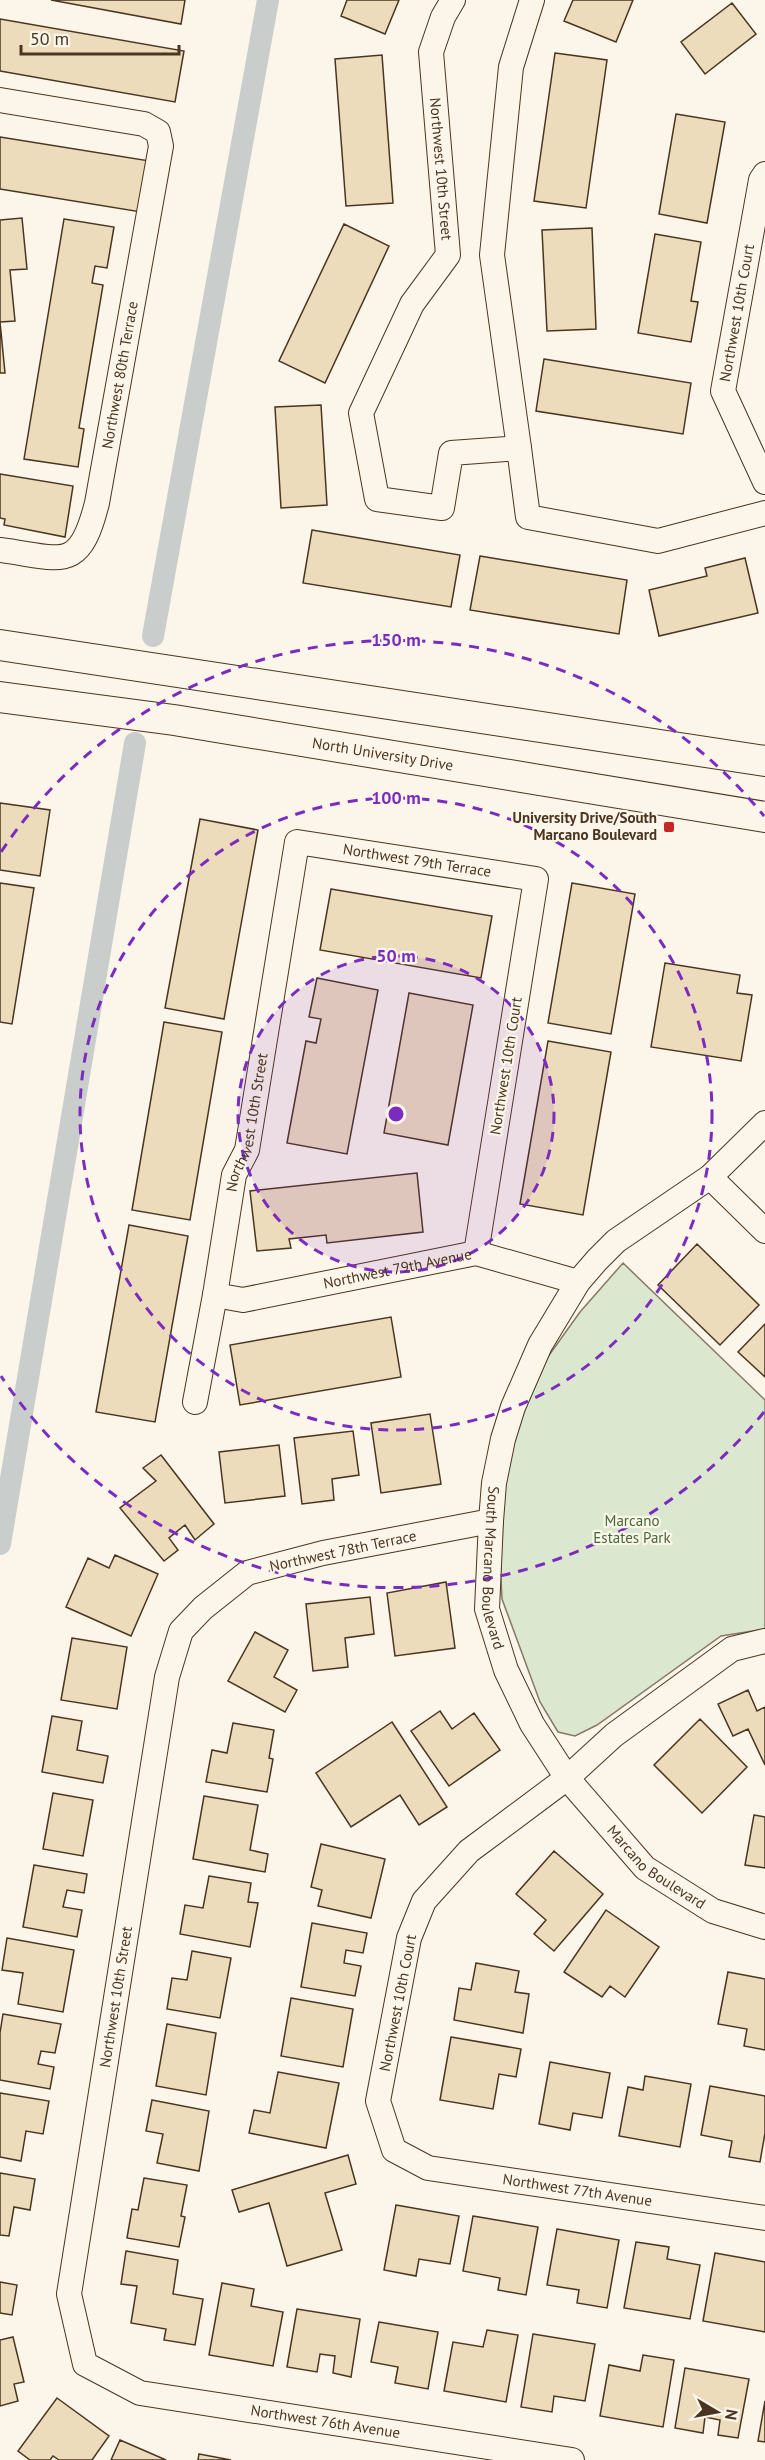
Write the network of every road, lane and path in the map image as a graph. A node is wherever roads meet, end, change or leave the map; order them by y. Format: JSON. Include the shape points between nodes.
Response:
{"nodes":[{"id":1,"x":453,"y":0,"type":"edge"},
{"id":2,"x":532,"y":0,"type":"edge"},
{"id":3,"x":0,"y":100,"type":"edge"},
{"id":4,"x":765,"y":174,"type":"edge"},
{"id":5,"x":519,"y":448,"type":"junction"},
{"id":6,"x":765,"y":482,"type":"edge"},
{"id":7,"x":765,"y":513,"type":"edge"},
{"id":8,"x":0,"y":550,"type":"edge"},
{"id":9,"x":0,"y":645,"type":"edge"},
{"id":10,"x":0,"y":697,"type":"edge"},
{"id":11,"x":765,"y":761,"type":"edge"},
{"id":12,"x":542,"y":781,"type":"junction"},
{"id":13,"x":765,"y":797,"type":"edge"},
{"id":14,"x":765,"y":817,"type":"edge"},
{"id":15,"x":297,"y":842,"type":"joint"},
{"id":16,"x":536,"y":879,"type":"joint"},
{"id":17,"x":765,"y":1123,"type":"edge"},
{"id":18,"x":710,"y":1177,"type":"junction"},
{"id":19,"x":765,"y":1232,"type":"edge"},
{"id":20,"x":476,"y":1253,"type":"junction"},
{"id":21,"x":578,"y":1282,"type":"junction"},
{"id":22,"x":215,"y":1295,"type":"junction"},
{"id":23,"x":195,"y":1402,"type":"dead end"},
{"id":24,"x":491,"y":1521,"type":"junction"},
{"id":25,"x":181,"y":1631,"type":"joint"},
{"id":26,"x":765,"y":1641,"type":"edge"},
{"id":27,"x":567,"y":1778,"type":"junction"},
{"id":28,"x":765,"y":1927,"type":"edge"},
{"id":29,"x":394,"y":2150,"type":"joint"},
{"id":30,"x":765,"y":2218,"type":"edge"},
{"id":31,"x":86,"y":2364,"type":"joint"},
{"id":32,"x":572,"y":2460,"type":"edge"}],
"edges":[{"from":1,"to":5,"type":"street","name":"Northwest 10th Street","via":[[431,52],[448,255],[412,304],[361,413],[377,499],[442,508],[451,453]]},
{"from":2,"to":5,"type":"street","via":[[511,67],[492,255]]},
{"from":3,"to":8,"type":"street","name":"Northwest 80th Terrace","via":[[144,124],[158,132],[161,146],[90,531],[79,549],[63,559]]},
{"from":4,"to":6,"type":"street","name":"Northwest 10th Court","via":[[723,391]]},
{"from":5,"to":7,"type":"street","via":[[528,518],[658,541]]},
{"from":9,"to":11,"type":"main road"},
{"from":10,"to":12,"type":"main road","name":"North University Drive","via":[[174,720]]},
{"from":12,"to":13,"type":"main road","via":[[564,770]]},
{"from":12,"to":14,"type":"main road","name":"North University Drive"},
{"from":15,"to":16,"type":"street","name":"Northwest 79th Terrace"},
{"from":15,"to":22,"type":"street","name":"Northwest 10th Street","via":[[247,1150],[234,1176]]},
{"from":16,"to":20,"type":"street","name":"Northwest 10th Court"},
{"from":17,"to":18,"type":"street","name":"South Marcano Boulevard"},
{"from":18,"to":19,"type":"street"},
{"from":18,"to":21,"type":"street","name":"South Marcano Boulevard","via":[[616,1241]]},
{"from":20,"to":21,"type":"street","name":"Northwest 79th Avenue"},
{"from":20,"to":22,"type":"street","name":"Northwest 79th Avenue","via":[[243,1300]]},
{"from":21,"to":24,"type":"street","name":"South Marcano Boulevard","via":[[540,1345],[513,1407],[502,1439]]},
{"from":22,"to":23,"type":"street","name":"Northwest 10th Street"},
{"from":24,"to":25,"type":"street","name":"Northwest 78th Terrace","via":[[323,1553],[247,1573],[202,1608]]},
{"from":24,"to":27,"type":"street","name":"South Marcano Boulevard","via":[[487,1610],[506,1670],[532,1724]]},
{"from":25,"to":31,"type":"street","name":"Northwest 10th Street","via":[[166,1677],[69,2294]]},
{"from":26,"to":27,"type":"street","via":[[732,1649],[614,1735]]},
{"from":27,"to":28,"type":"street","name":"Marcano Boulevard","via":[[645,1868],[713,1911]]},
{"from":27,"to":29,"type":"street","name":"Northwest 10th Court","via":[[469,1851],[424,1901],[409,1938],[378,2101]]},
{"from":29,"to":30,"type":"street","name":"Northwest 77th Avenue","via":[[428,2168]]},
{"from":31,"to":32,"type":"street","name":"Northwest 76th Avenue","via":[[141,2393]]}]}
